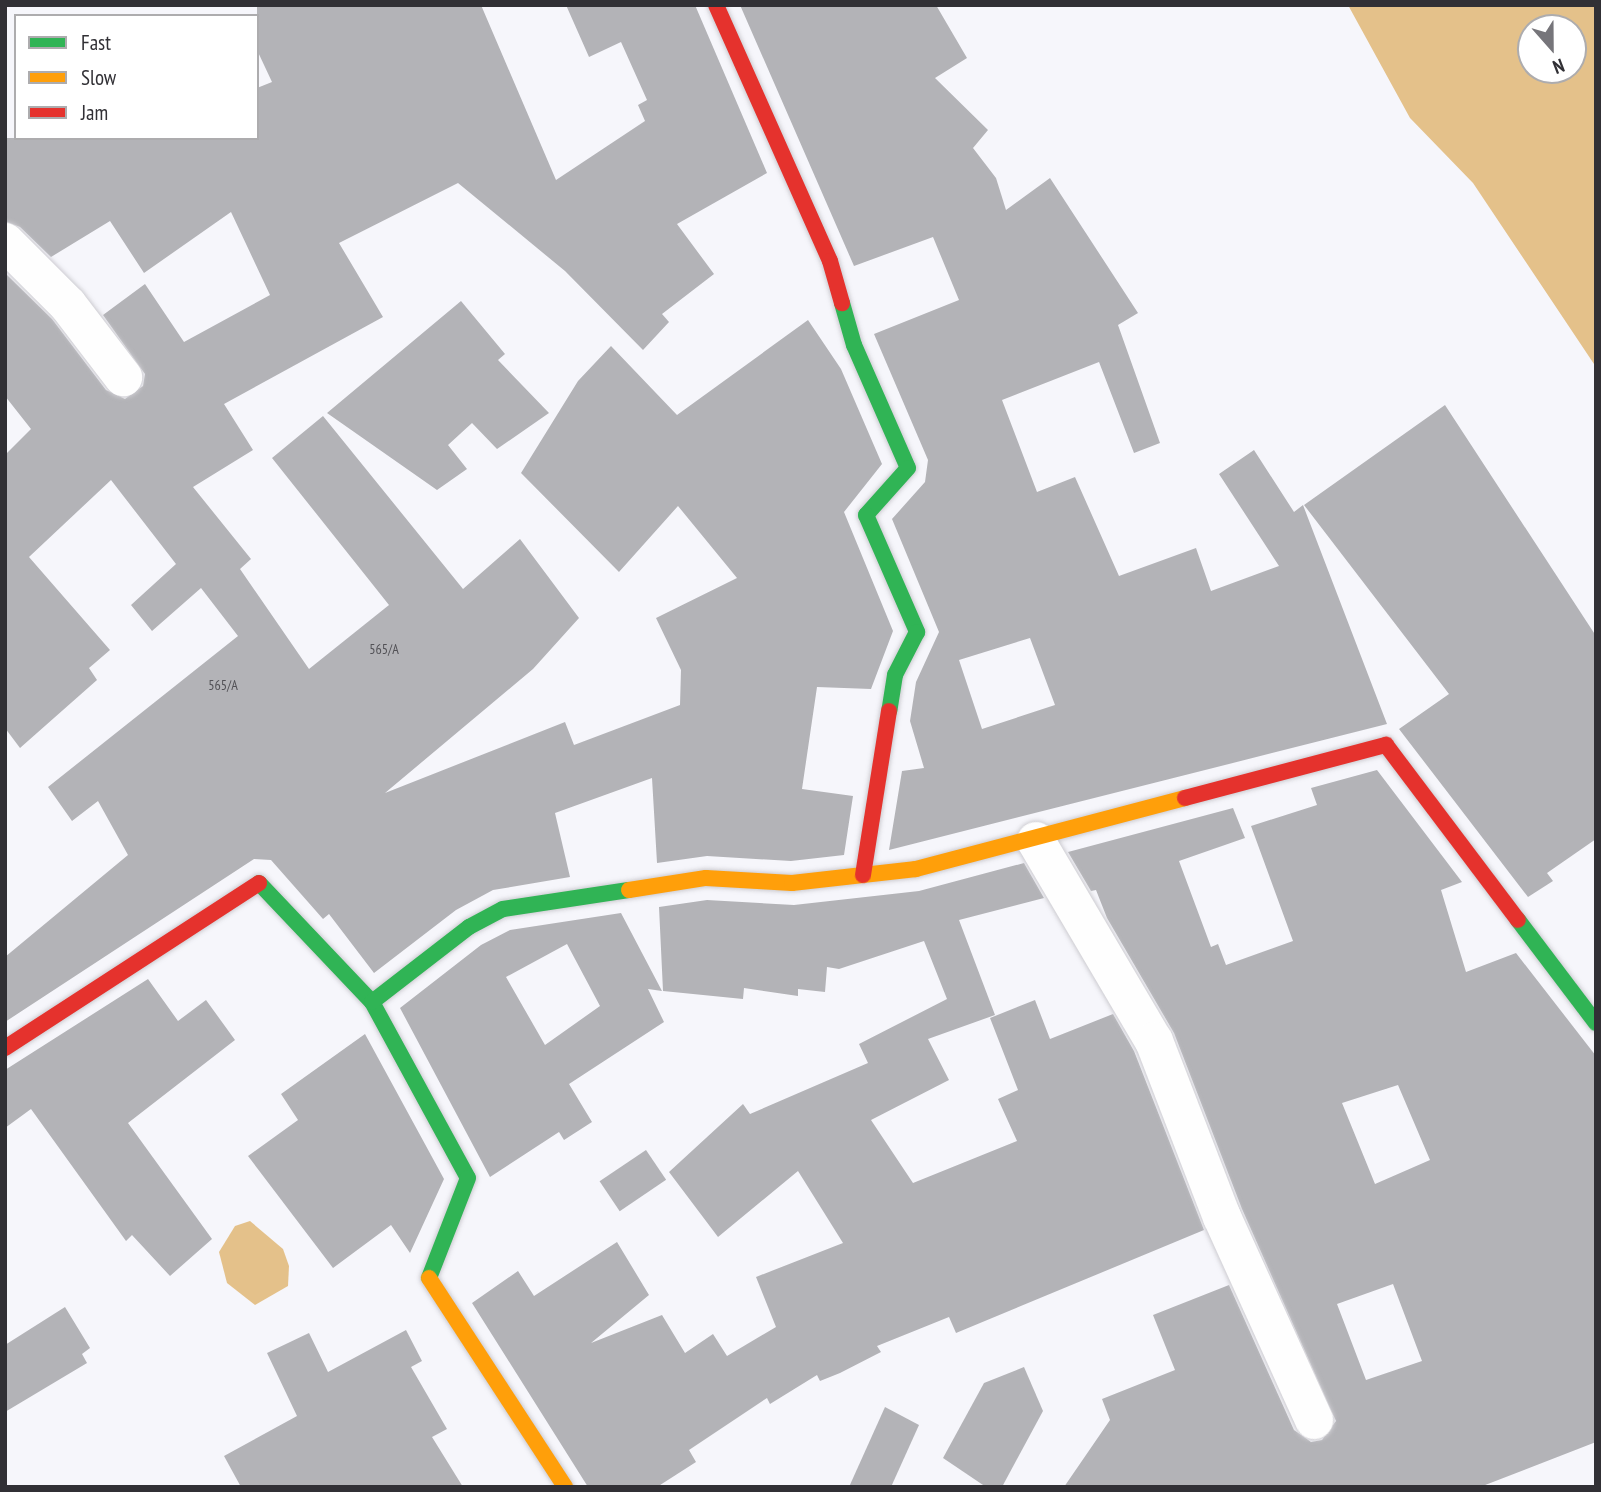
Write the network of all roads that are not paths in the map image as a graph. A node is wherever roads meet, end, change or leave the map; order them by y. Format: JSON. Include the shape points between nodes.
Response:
{"nodes":[{"id":1,"x":716,"y":5,"type":"edge"},
{"id":2,"x":5,"y":242,"type":"edge"},
{"id":3,"x":123,"y":377,"type":"dead end"},
{"id":4,"x":1036,"y":841,"type":"junction"},
{"id":5,"x":863,"y":875,"type":"junction"},
{"id":6,"x":372,"y":1002,"type":"junction"},
{"id":7,"x":1596,"y":1023,"type":"edge"},
{"id":8,"x":5,"y":1048,"type":"edge"},
{"id":9,"x":1314,"y":1420,"type":"dead end"},
{"id":10,"x":565,"y":1487,"type":"edge"}],
"edges":[{"from":1,"to":5,"type":"street","via":[[830,261],[854,345],[908,468],[866,515],[917,632],[895,675]]},
{"from":2,"to":3,"type":"street","via":[[68,305]]},
{"from":4,"to":5,"type":"street","via":[[916,869]]},
{"from":4,"to":7,"type":"street","via":[[1387,745]]},
{"from":4,"to":9,"type":"street","via":[[1154,1041],[1223,1217]]},
{"from":5,"to":6,"type":"street","via":[[792,883],[706,878],[503,909],[469,927]]},
{"from":6,"to":8,"type":"street","via":[[257,881]]},
{"from":6,"to":10,"type":"street","via":[[468,1178],[428,1276]]}]}
